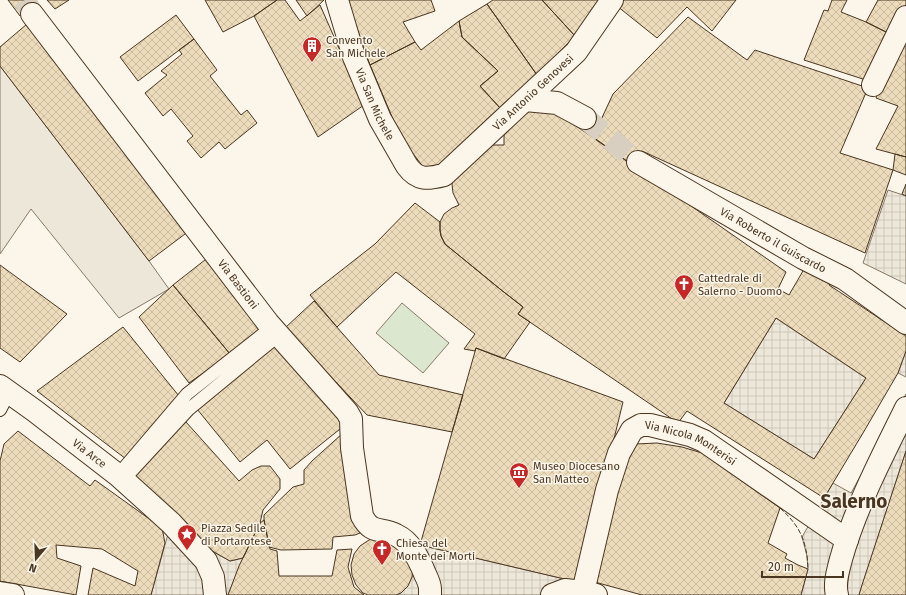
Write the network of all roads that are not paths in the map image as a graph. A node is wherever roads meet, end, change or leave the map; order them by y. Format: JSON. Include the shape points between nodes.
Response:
{"nodes":[{"id":1,"x":337,"y":0,"type":"edge"},
{"id":2,"x":612,"y":0,"type":"edge"},
{"id":3,"x":32,"y":14,"type":"tunnel mouth"},
{"id":4,"x":906,"y":17,"type":"edge"},
{"id":5,"x":873,"y":84,"type":"dead end"},
{"id":6,"x":525,"y":100,"type":"junction"},
{"id":7,"x":585,"y":118,"type":"tunnel mouth"},
{"id":8,"x":638,"y":162,"type":"tunnel mouth"},
{"id":9,"x":444,"y":175,"type":"joint"},
{"id":10,"x":906,"y":323,"type":"edge"},
{"id":11,"x":276,"y":331,"type":"junction"},
{"id":12,"x":3,"y":396,"type":"edge"},
{"id":13,"x":906,"y":408,"type":"edge"},
{"id":14,"x":121,"y":478,"type":"junction"},
{"id":15,"x":847,"y":540,"type":"junction"},
{"id":16,"x":431,"y":592,"type":"edge"},
{"id":17,"x":0,"y":593,"type":"edge"},
{"id":18,"x":574,"y":593,"type":"edge"},
{"id":19,"x":13,"y":595,"type":"edge"},
{"id":20,"x":215,"y":595,"type":"edge"},
{"id":21,"x":837,"y":595,"type":"edge"}],
"edges":[{"from":1,"to":9,"type":"street","name":"Via San Michele","via":[[354,57],[380,119],[407,166],[412,172],[425,178]]},
{"from":2,"to":6,"type":"street","name":"Via Antonio Genovesi","via":[[576,52]]},
{"from":3,"to":11,"type":"street","name":"Via Bastioni"},
{"from":4,"to":5,"type":"street"},
{"from":6,"to":7,"type":"street","via":[[557,103]]},
{"from":6,"to":9,"type":"street","name":"Via Antonio Genovesi"},
{"from":8,"to":10,"type":"street","name":"Via Roberto il Guiscardo","via":[[803,258],[844,278]]},
{"from":11,"to":14,"type":"lane","via":[[187,394]]},
{"from":11,"to":16,"type":"street","name":"Via Bastioni","via":[[351,419],[352,448],[362,516],[372,528],[403,539],[423,569]]},
{"from":12,"to":14,"type":"street","name":"Via Arce","via":[[35,411]]},
{"from":13,"to":15,"type":"street","via":[[869,485]]},
{"from":14,"to":20,"type":"street","name":"Via Arce","via":[[206,561],[213,577]]},
{"from":15,"to":18,"type":"street","name":"Via Nicola Monterisi","via":[[704,441],[690,435],[641,425],[632,430],[619,453]]},
{"from":15,"to":21,"type":"street","via":[[836,580]]},
{"from":17,"to":19,"type":"street"}]}
